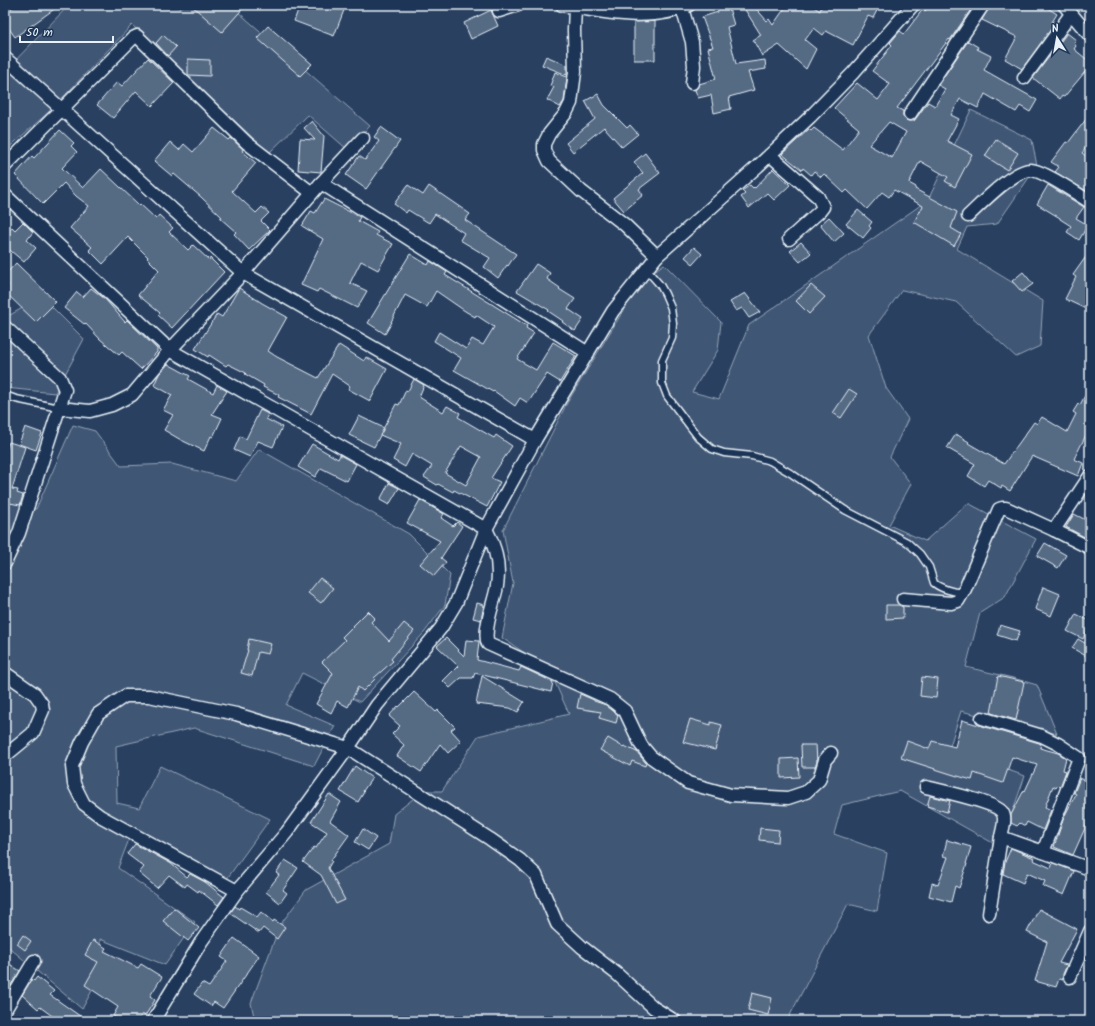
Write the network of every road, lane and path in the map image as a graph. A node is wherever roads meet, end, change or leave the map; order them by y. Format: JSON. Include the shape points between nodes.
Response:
{"nodes":[{"id":1,"x":518,"y":5,"type":"edge"},
{"id":2,"x":562,"y":5,"type":"edge"},
{"id":3,"x":913,"y":5,"type":"edge"},
{"id":4,"x":983,"y":5,"type":"edge"},
{"id":5,"x":685,"y":7,"type":"edge"},
{"id":6,"x":575,"y":8,"type":"junction"},
{"id":7,"x":1068,"y":9,"type":"edge"},
{"id":8,"x":499,"y":11,"type":"dead end"},
{"id":9,"x":1090,"y":36,"type":"edge"},
{"id":10,"x":5,"y":58,"type":"edge"},
{"id":11,"x":1024,"y":78,"type":"dead end"},
{"id":12,"x":692,"y":83,"type":"dead end"},
{"id":13,"x":60,"y":110,"type":"junction"},
{"id":14,"x":910,"y":114,"type":"dead end"},
{"id":15,"x":363,"y":138,"type":"dead end"},
{"id":16,"x":770,"y":155,"type":"junction"},
{"id":17,"x":5,"y":166,"type":"edge"},
{"id":18,"x":321,"y":184,"type":"junction"},
{"id":19,"x":312,"y":193,"type":"junction"},
{"id":20,"x":5,"y":195,"type":"edge"},
{"id":21,"x":1090,"y":202,"type":"edge"},
{"id":22,"x":968,"y":216,"type":"dead end"},
{"id":23,"x":789,"y":239,"type":"dead end"},
{"id":24,"x":657,"y":256,"type":"junction"},
{"id":25,"x":646,"y":268,"type":"junction"},
{"id":26,"x":243,"y":273,"type":"junction"},
{"id":27,"x":5,"y":327,"type":"edge"},
{"id":28,"x":170,"y":350,"type":"junction"},
{"id":29,"x":588,"y":353,"type":"junction"},
{"id":30,"x":5,"y":395,"type":"edge"},
{"id":31,"x":59,"y":408,"type":"junction"},
{"id":32,"x":535,"y":440,"type":"junction"},
{"id":33,"x":1090,"y":476,"type":"edge"},
{"id":34,"x":486,"y":529,"type":"junction"},
{"id":35,"x":1054,"y":530,"type":"junction"},
{"id":36,"x":1090,"y":548,"type":"edge"},
{"id":37,"x":5,"y":563,"type":"edge"},
{"id":38,"x":963,"y":592,"type":"junction"},
{"id":39,"x":903,"y":600,"type":"dead end"},
{"id":40,"x":5,"y":673,"type":"edge"},
{"id":41,"x":982,"y":718,"type":"dead end"},
{"id":42,"x":348,"y":748,"type":"junction"},
{"id":43,"x":831,"y":753,"type":"dead end"},
{"id":44,"x":5,"y":756,"type":"edge"},
{"id":45,"x":926,"y":787,"type":"dead end"},
{"id":46,"x":1000,"y":837,"type":"junction"},
{"id":47,"x":1043,"y":852,"type":"junction"},
{"id":48,"x":1090,"y":869,"type":"edge"},
{"id":49,"x":237,"y":891,"type":"junction"},
{"id":50,"x":990,"y":914,"type":"dead end"},
{"id":51,"x":1090,"y":931,"type":"edge"},
{"id":52,"x":34,"y":961,"type":"dead end"},
{"id":53,"x":1070,"y":977,"type":"dead end"},
{"id":54,"x":10,"y":994,"type":"edge"},
{"id":55,"x":5,"y":1010,"type":"edge"},
{"id":56,"x":153,"y":1021,"type":"edge"},
{"id":57,"x":675,"y":1021,"type":"edge"}],
"edges":[{"from":1,"to":8,"type":"street"},
{"from":2,"to":6,"type":"street"},
{"from":3,"to":16,"type":"street","via":[[853,73]]},
{"from":4,"to":14,"type":"street"},
{"from":5,"to":6,"type":"street","via":[[654,15],[603,13]]},
{"from":5,"to":12,"type":"street","via":[[692,42]]},
{"from":6,"to":24,"type":"street","via":[[575,72],[571,103],[566,114],[548,134],[544,150],[549,161]]},
{"from":7,"to":9,"type":"street"},
{"from":7,"to":11,"type":"street"},
{"from":10,"to":13,"type":"street"},
{"from":13,"to":17,"type":"street"},
{"from":13,"to":19,"type":"street","via":[[134,36],[138,37],[247,143]]},
{"from":13,"to":26,"type":"street"},
{"from":15,"to":18,"type":"street"},
{"from":16,"to":23,"type":"street","via":[[818,197],[823,207]]},
{"from":16,"to":24,"type":"street"},
{"from":18,"to":19,"type":"street"},
{"from":18,"to":29,"type":"street"},
{"from":19,"to":26,"type":"street"},
{"from":20,"to":28,"type":"street"},
{"from":21,"to":22,"type":"street","via":[[1057,181],[1028,170],[1000,187]]},
{"from":24,"to":25,"type":"street"},
{"from":25,"to":29,"type":"street","via":[[613,311]]},
{"from":25,"to":38,"type":"lane","via":[[660,285],[671,308],[672,338],[662,360],[662,383],[667,396],[698,437],[712,449],[724,453],[770,460],[845,510],[907,542],[929,567],[936,585],[958,593]]},
{"from":26,"to":28,"type":"street"},
{"from":26,"to":32,"type":"street"},
{"from":27,"to":31,"type":"street","via":[[60,378],[65,390]]},
{"from":28,"to":31,"type":"street","via":[[132,395],[112,405],[90,411]]},
{"from":28,"to":34,"type":"street"},
{"from":29,"to":32,"type":"street"},
{"from":30,"to":31,"type":"lane"},
{"from":31,"to":37,"type":"street","via":[[19,533]]},
{"from":32,"to":34,"type":"street"},
{"from":33,"to":35,"type":"street"},
{"from":34,"to":42,"type":"street","via":[[456,603],[441,628],[377,705]]},
{"from":34,"to":43,"type":"street","via":[[496,550],[498,570],[486,639],[488,644],[610,699],[625,711],[641,745],[651,757],[688,783],[731,795],[788,798],[806,792],[819,780],[825,760]]},
{"from":35,"to":36,"type":"street"},
{"from":35,"to":38,"type":"street","via":[[1006,508],[1000,508]]},
{"from":38,"to":39,"type":"street","via":[[955,603]]},
{"from":40,"to":44,"type":"street","via":[[35,694],[42,704],[33,733]]},
{"from":41,"to":47,"type":"street","via":[[1042,736],[1078,758]]},
{"from":42,"to":49,"type":"street","via":[[287,832]]},
{"from":42,"to":49,"type":"street","via":[[236,714],[149,696],[125,696],[98,714],[72,766],[74,784],[84,804],[100,816]]},
{"from":42,"to":57,"type":"street","via":[[520,860],[536,875],[557,924],[654,1008]]},
{"from":45,"to":46,"type":"street","via":[[991,804],[1002,812],[1004,817]]},
{"from":46,"to":47,"type":"street"},
{"from":46,"to":50,"type":"street"},
{"from":47,"to":48,"type":"street"},
{"from":49,"to":56,"type":"street","via":[[201,942]]},
{"from":51,"to":53,"type":"street"},
{"from":52,"to":54,"type":"street"},
{"from":54,"to":55,"type":"street"}]}
